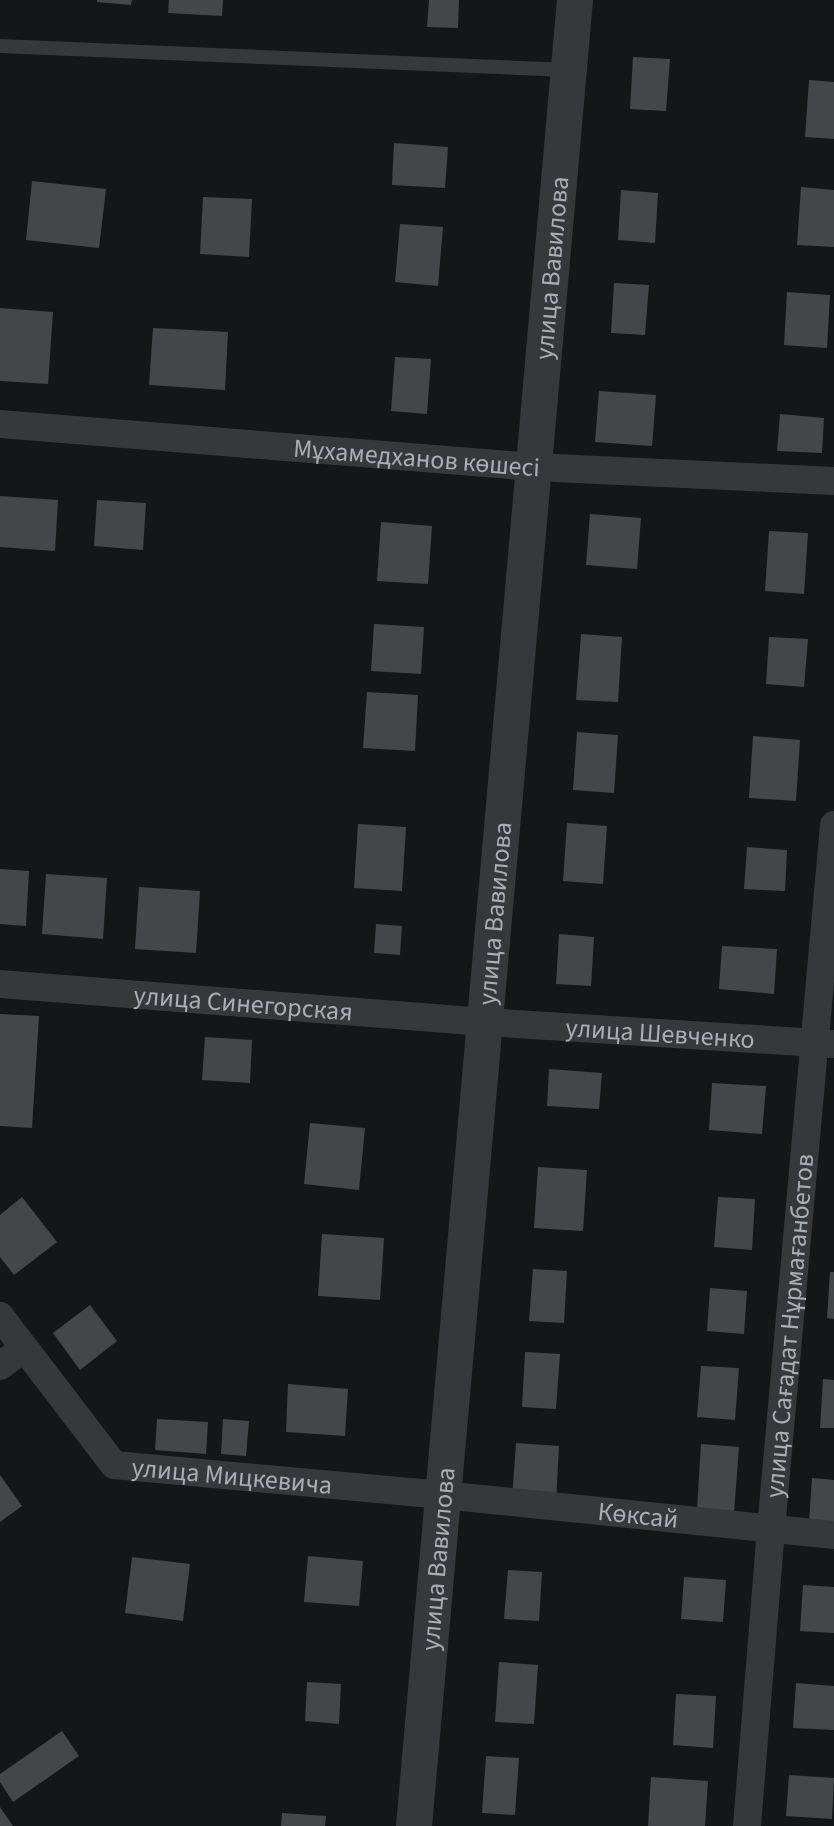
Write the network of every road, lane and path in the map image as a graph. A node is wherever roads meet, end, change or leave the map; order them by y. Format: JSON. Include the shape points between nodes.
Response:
{"nodes":[{"id":1,"x":575,"y":0,"type":"edge"},
{"id":2,"x":0,"y":46,"type":"edge"},
{"id":3,"x":569,"y":70,"type":"junction"},
{"id":4,"x":0,"y":424,"type":"edge"},
{"id":5,"x":534,"y":467,"type":"junction"},
{"id":6,"x":834,"y":481,"type":"edge"},
{"id":7,"x":834,"y":825,"type":"edge"},
{"id":8,"x":0,"y":984,"type":"edge"},
{"id":9,"x":485,"y":1022,"type":"junction"},
{"id":10,"x":825,"y":1043,"type":"edge"},
{"id":11,"x":0,"y":1316,"type":"edge"},
{"id":12,"x":24,"y":1348,"type":"junction"},
{"id":13,"x":0,"y":1366,"type":"edge"},
{"id":14,"x":443,"y":1495,"type":"junction"},
{"id":15,"x":771,"y":1529,"type":"junction"},
{"id":16,"x":834,"y":1535,"type":"edge"},
{"id":17,"x":414,"y":1826,"type":"edge"},
{"id":18,"x":747,"y":1826,"type":"edge"}],
"edges":[{"from":1,"to":3,"type":"street","name":"улица Вавилова"},
{"from":2,"to":3,"type":"lane"},
{"from":3,"to":5,"type":"street","name":"улица Вавилова"},
{"from":4,"to":5,"type":"street","name":"Мұхамедханов көшесі"},
{"from":5,"to":6,"type":"street","name":"Мұхамедханов көшесі"},
{"from":5,"to":9,"type":"street","name":"улица Вавилова"},
{"from":7,"to":10,"type":"street","name":"улица Сағадат Нұрмағанбетов"},
{"from":8,"to":9,"type":"street","name":"улица Синегорская"},
{"from":9,"to":10,"type":"street","name":"улица Шевченко"},
{"from":9,"to":14,"type":"street","name":"улица Вавилова"},
{"from":10,"to":15,"type":"street","name":"улица Сағадат Нұрмағанбетов"},
{"from":11,"to":12,"type":"street","name":"улица Мицкевича"},
{"from":12,"to":13,"type":"street"},
{"from":12,"to":14,"type":"street","name":"улица Мицкевича","via":[[114,1465]]},
{"from":14,"to":15,"type":"street","name":"Көксай"},
{"from":14,"to":17,"type":"street","name":"улица Вавилова"},
{"from":15,"to":16,"type":"street","name":"Көксай"},
{"from":15,"to":18,"type":"street","name":"улица Сағадат Нұрмағанбетов"}]}
